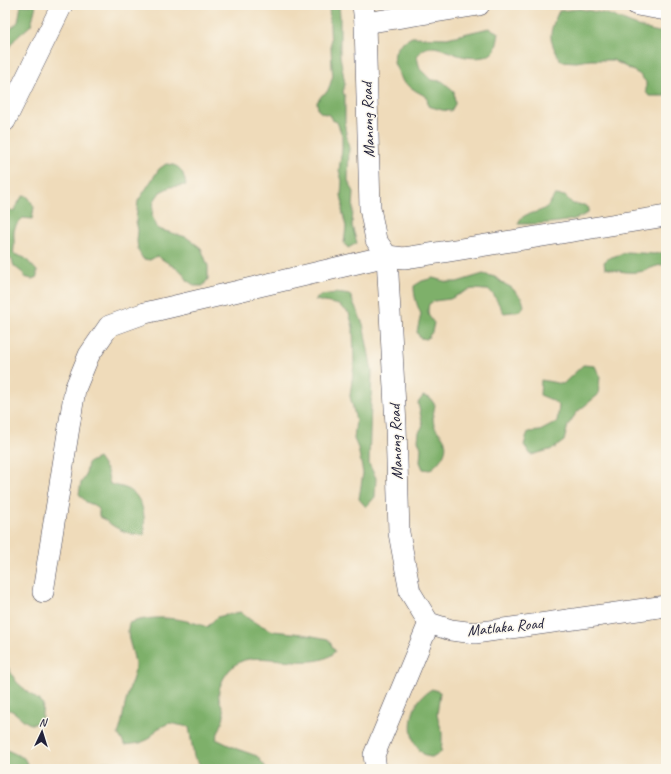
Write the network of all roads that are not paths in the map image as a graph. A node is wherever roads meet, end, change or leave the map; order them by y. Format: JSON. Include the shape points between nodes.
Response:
{"nodes":[{"id":1,"x":62,"y":5,"type":"edge"},
{"id":2,"x":479,"y":5,"type":"edge"},
{"id":3,"x":636,"y":5,"type":"edge"},
{"id":4,"x":666,"y":10,"type":"edge"},
{"id":5,"x":364,"y":14,"type":"edge"},
{"id":6,"x":5,"y":121,"type":"edge"},
{"id":7,"x":666,"y":216,"type":"edge"},
{"id":8,"x":387,"y":256,"type":"junction"},
{"id":9,"x":43,"y":592,"type":"dead end"},
{"id":10,"x":666,"y":606,"type":"edge"},
{"id":11,"x":429,"y":623,"type":"junction"},
{"id":12,"x":376,"y":769,"type":"edge"}],
"edges":[{"from":1,"to":6,"type":"street"},
{"from":2,"to":5,"type":"street"},
{"from":3,"to":4,"type":"street"},
{"from":5,"to":8,"type":"street","name":"Manong Road","via":[[370,208],[376,240]]},
{"from":7,"to":8,"type":"street","via":[[424,256]]},
{"from":8,"to":9,"type":"street","via":[[145,313],[109,326],[89,354],[75,389]]},
{"from":8,"to":11,"type":"street","name":"Manong Road","via":[[400,533],[410,592]]},
{"from":10,"to":11,"type":"street","name":"Matlaka Road","via":[[476,633],[451,630]]},
{"from":11,"to":12,"type":"street","via":[[374,755]]}]}
